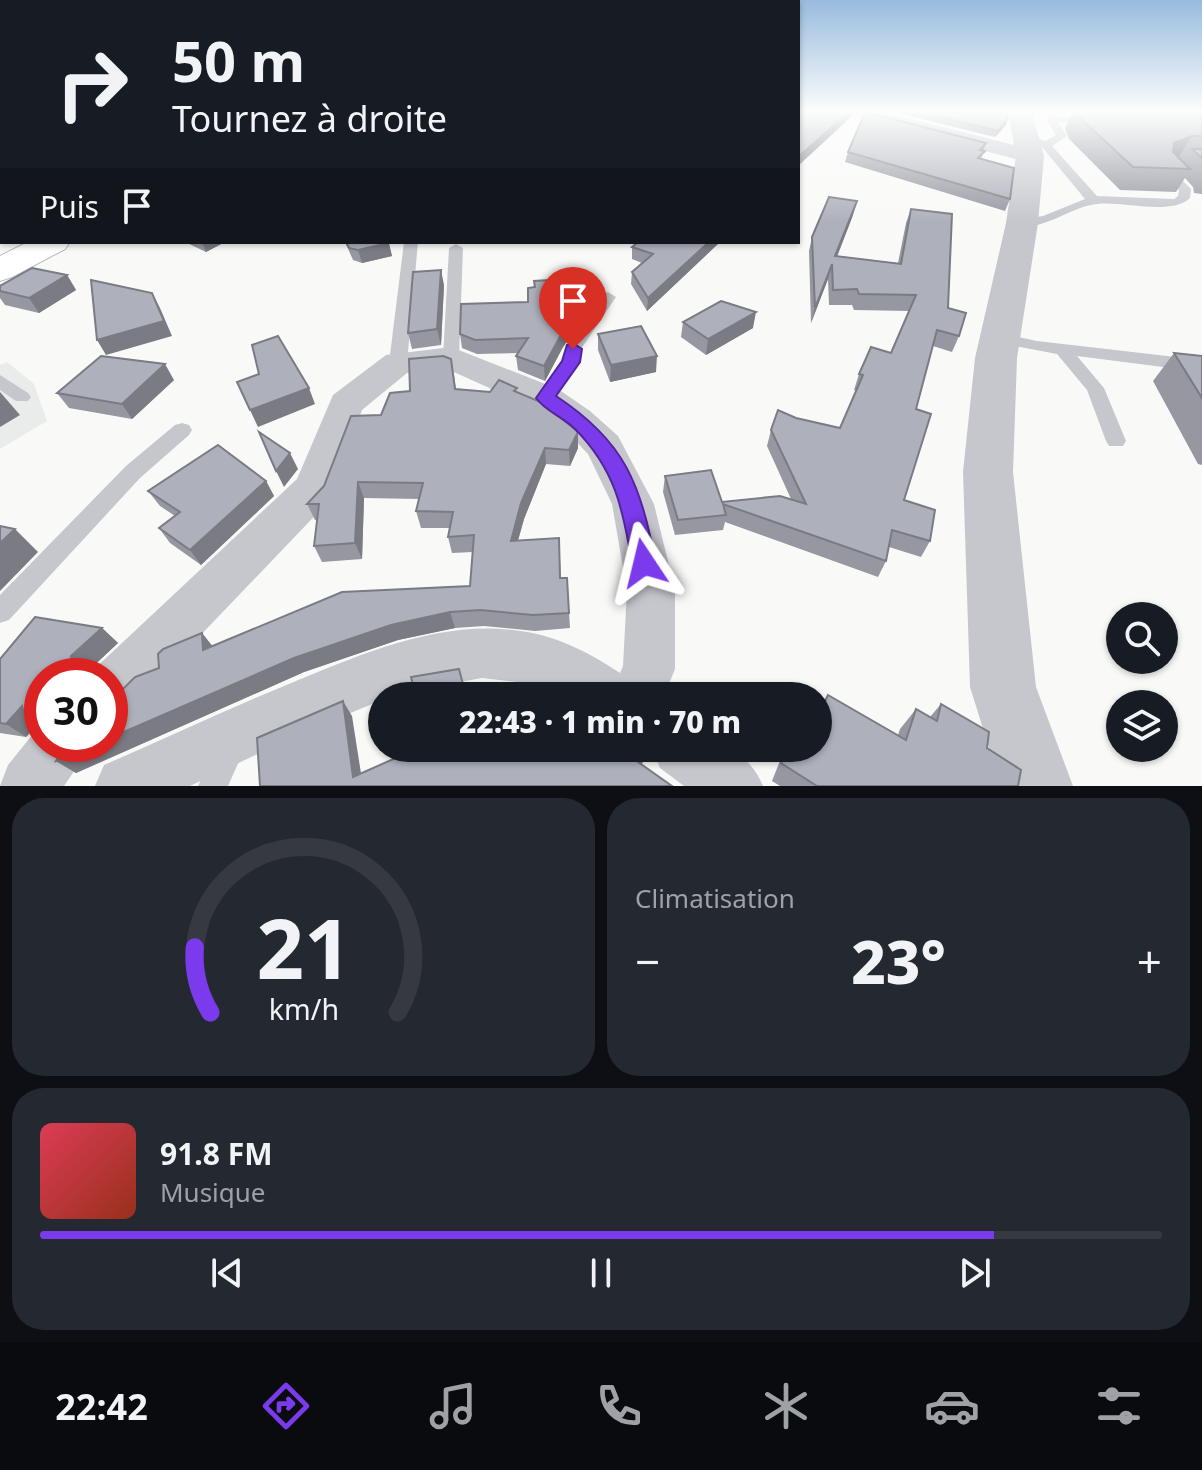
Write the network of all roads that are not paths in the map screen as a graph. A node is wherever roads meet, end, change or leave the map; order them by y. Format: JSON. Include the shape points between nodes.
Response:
{"nodes":[{"id":1,"x":1030,"y":149,"type":"edge"},
{"id":2,"x":1042,"y":149,"type":"edge"},
{"id":3,"x":1202,"y":165,"type":"edge"},
{"id":4,"x":1093,"y":200,"type":"junction"},
{"id":5,"x":1022,"y":223,"type":"junction"},
{"id":6,"x":49,"y":244,"type":"edge"},
{"id":7,"x":411,"y":244,"type":"edge"},
{"id":8,"x":456,"y":248,"type":"dead end"},
{"id":9,"x":0,"y":270,"type":"edge"},
{"id":10,"x":608,"y":297,"type":"dead end"},
{"id":11,"x":1000,"y":338,"type":"junction"},
{"id":12,"x":1061,"y":348,"type":"junction"},
{"id":13,"x":451,"y":358,"type":"junction"},
{"id":14,"x":398,"y":363,"type":"junction"},
{"id":15,"x":1202,"y":366,"type":"edge"},
{"id":16,"x":0,"y":381,"type":"edge"},
{"id":17,"x":22,"y":397,"type":"dead end"},
{"id":18,"x":545,"y":398,"type":"junction"},
{"id":19,"x":182,"y":430,"type":"dead end"},
{"id":20,"x":1116,"y":441,"type":"dead end"},
{"id":21,"x":0,"y":612,"type":"edge"},
{"id":22,"x":128,"y":673,"type":"edge"},
{"id":23,"x":586,"y":682,"type":"edge"},
{"id":24,"x":643,"y":682,"type":"edge"},
{"id":25,"x":238,"y":733,"type":"junction"},
{"id":26,"x":46,"y":762,"type":"edge"},
{"id":27,"x":699,"y":762,"type":"edge"},
{"id":28,"x":29,"y":786,"type":"edge"},
{"id":29,"x":125,"y":786,"type":"edge"},
{"id":30,"x":213,"y":786,"type":"edge"},
{"id":31,"x":732,"y":786,"type":"edge"},
{"id":32,"x":1037,"y":786,"type":"edge"}],
"edges":[{"from":1,"to":5,"type":"street"},
{"from":2,"to":4,"type":"lane"},
{"from":3,"to":4,"type":"lane","via":[[1178,164],[1166,170],[1185,189],[1184,198],[1176,203]]},
{"from":4,"to":5,"type":"lane"},
{"from":5,"to":11,"type":"street"},
{"from":6,"to":9,"type":"main road"},
{"from":7,"to":14,"type":"lane"},
{"from":8,"to":13,"type":"lane"},
{"from":10,"to":18,"type":"lane"},
{"from":11,"to":12,"type":"lane"},
{"from":11,"to":32,"type":"street","via":[[988,472],[1003,687]]},
{"from":12,"to":15,"type":"lane"},
{"from":12,"to":20,"type":"lane","via":[[1095,388]]},
{"from":13,"to":14,"type":"street"},
{"from":13,"to":18,"type":"street"},
{"from":14,"to":22,"type":"street","via":[[346,404],[314,489]]},
{"from":16,"to":17,"type":"lane"},
{"from":18,"to":24,"type":"street","via":[[604,446],[633,504],[651,590],[649,669]]},
{"from":19,"to":21,"type":"lane","via":[[133,472]]},
{"from":23,"to":25,"type":"street","via":[[542,660],[476,653],[406,664]]},
{"from":25,"to":29,"type":"street"},
{"from":25,"to":30,"type":"lane"},
{"from":26,"to":28,"type":"street"},
{"from":27,"to":31,"type":"street"}]}
